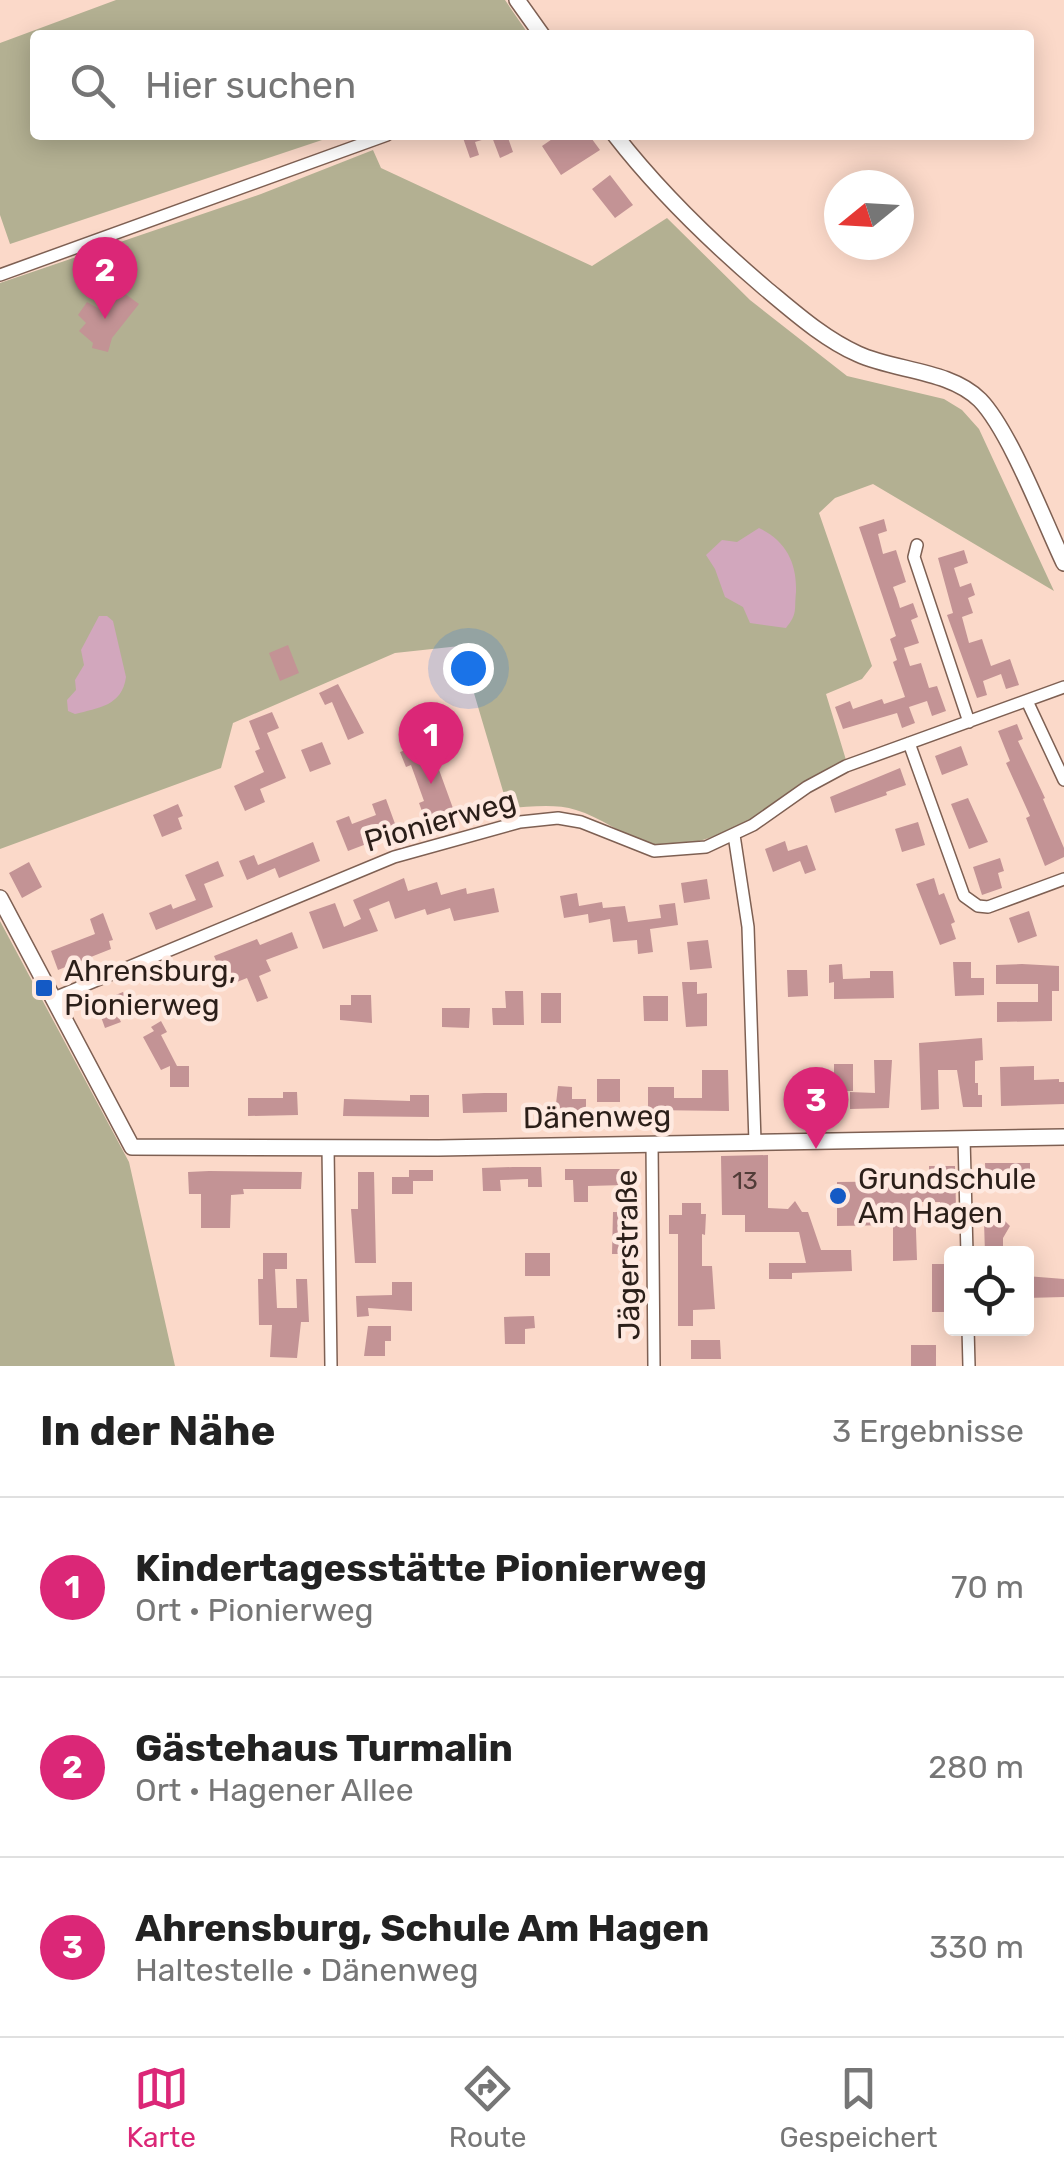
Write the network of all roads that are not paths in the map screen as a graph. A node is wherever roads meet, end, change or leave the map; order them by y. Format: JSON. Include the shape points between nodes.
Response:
{"nodes":[{"id":1,"x":517,"y":0,"type":"edge"},
{"id":2,"x":538,"y":30,"type":"edge"},
{"id":3,"x":373,"y":140,"type":"edge"},
{"id":4,"x":619,"y":140,"type":"edge"},
{"id":5,"x":0,"y":275,"type":"edge"},
{"id":6,"x":918,"y":545,"type":"dead end"},
{"id":7,"x":1064,"y":563,"type":"edge"},
{"id":8,"x":1064,"y":687,"type":"edge"},
{"id":9,"x":1027,"y":701,"type":"junction"},
{"id":10,"x":969,"y":722,"type":"junction"},
{"id":11,"x":909,"y":743,"type":"junction"},
{"id":12,"x":1064,"y":780,"type":"edge"},
{"id":13,"x":734,"y":835,"type":"junction"},
{"id":14,"x":1064,"y":880,"type":"edge"},
{"id":15,"x":0,"y":898,"type":"edge"},
{"id":16,"x":54,"y":998,"type":"junction"},
{"id":17,"x":1064,"y":1136,"type":"edge"},
{"id":18,"x":964,"y":1138,"type":"junction"},
{"id":19,"x":755,"y":1142,"type":"junction"},
{"id":20,"x":652,"y":1143,"type":"junction"},
{"id":21,"x":328,"y":1147,"type":"junction"},
{"id":22,"x":967,"y":1246,"type":"edge"},
{"id":23,"x":968,"y":1336,"type":"edge"},
{"id":24,"x":331,"y":1366,"type":"edge"},
{"id":25,"x":654,"y":1366,"type":"edge"},
{"id":26,"x":969,"y":1366,"type":"edge"}],
"edges":[{"from":1,"to":2,"type":"street"},
{"from":3,"to":5,"type":"street"},
{"from":4,"to":7,"type":"street","via":[[712,242],[829,339],[978,398]]},
{"from":6,"to":10,"type":"street","via":[[914,557]]},
{"from":8,"to":9,"type":"street","name":"Pionierweg"},
{"from":9,"to":10,"type":"street","name":"Pionierweg"},
{"from":9,"to":12,"type":"street"},
{"from":10,"to":11,"type":"street","name":"Pionierweg"},
{"from":11,"to":13,"type":"street","name":"Pionierweg","via":[[846,766]]},
{"from":11,"to":14,"type":"street","via":[[964,896],[988,907]]},
{"from":13,"to":16,"type":"street","name":"Pionierweg","via":[[706,848],[654,850],[581,822],[520,822],[394,857]]},
{"from":13,"to":19,"type":"street","via":[[748,927]]},
{"from":15,"to":16,"type":"street"},
{"from":16,"to":21,"type":"street","name":"Dänenweg","via":[[132,1146]]},
{"from":17,"to":18,"type":"street","name":"Dänenweg"},
{"from":18,"to":19,"type":"street","name":"Dänenweg"},
{"from":18,"to":22,"type":"street"},
{"from":19,"to":20,"type":"street","name":"Dänenweg"},
{"from":20,"to":21,"type":"street","name":"Dänenweg"},
{"from":20,"to":25,"type":"street","name":"Jägerstraße"},
{"from":21,"to":24,"type":"street"},
{"from":23,"to":26,"type":"street"}]}
